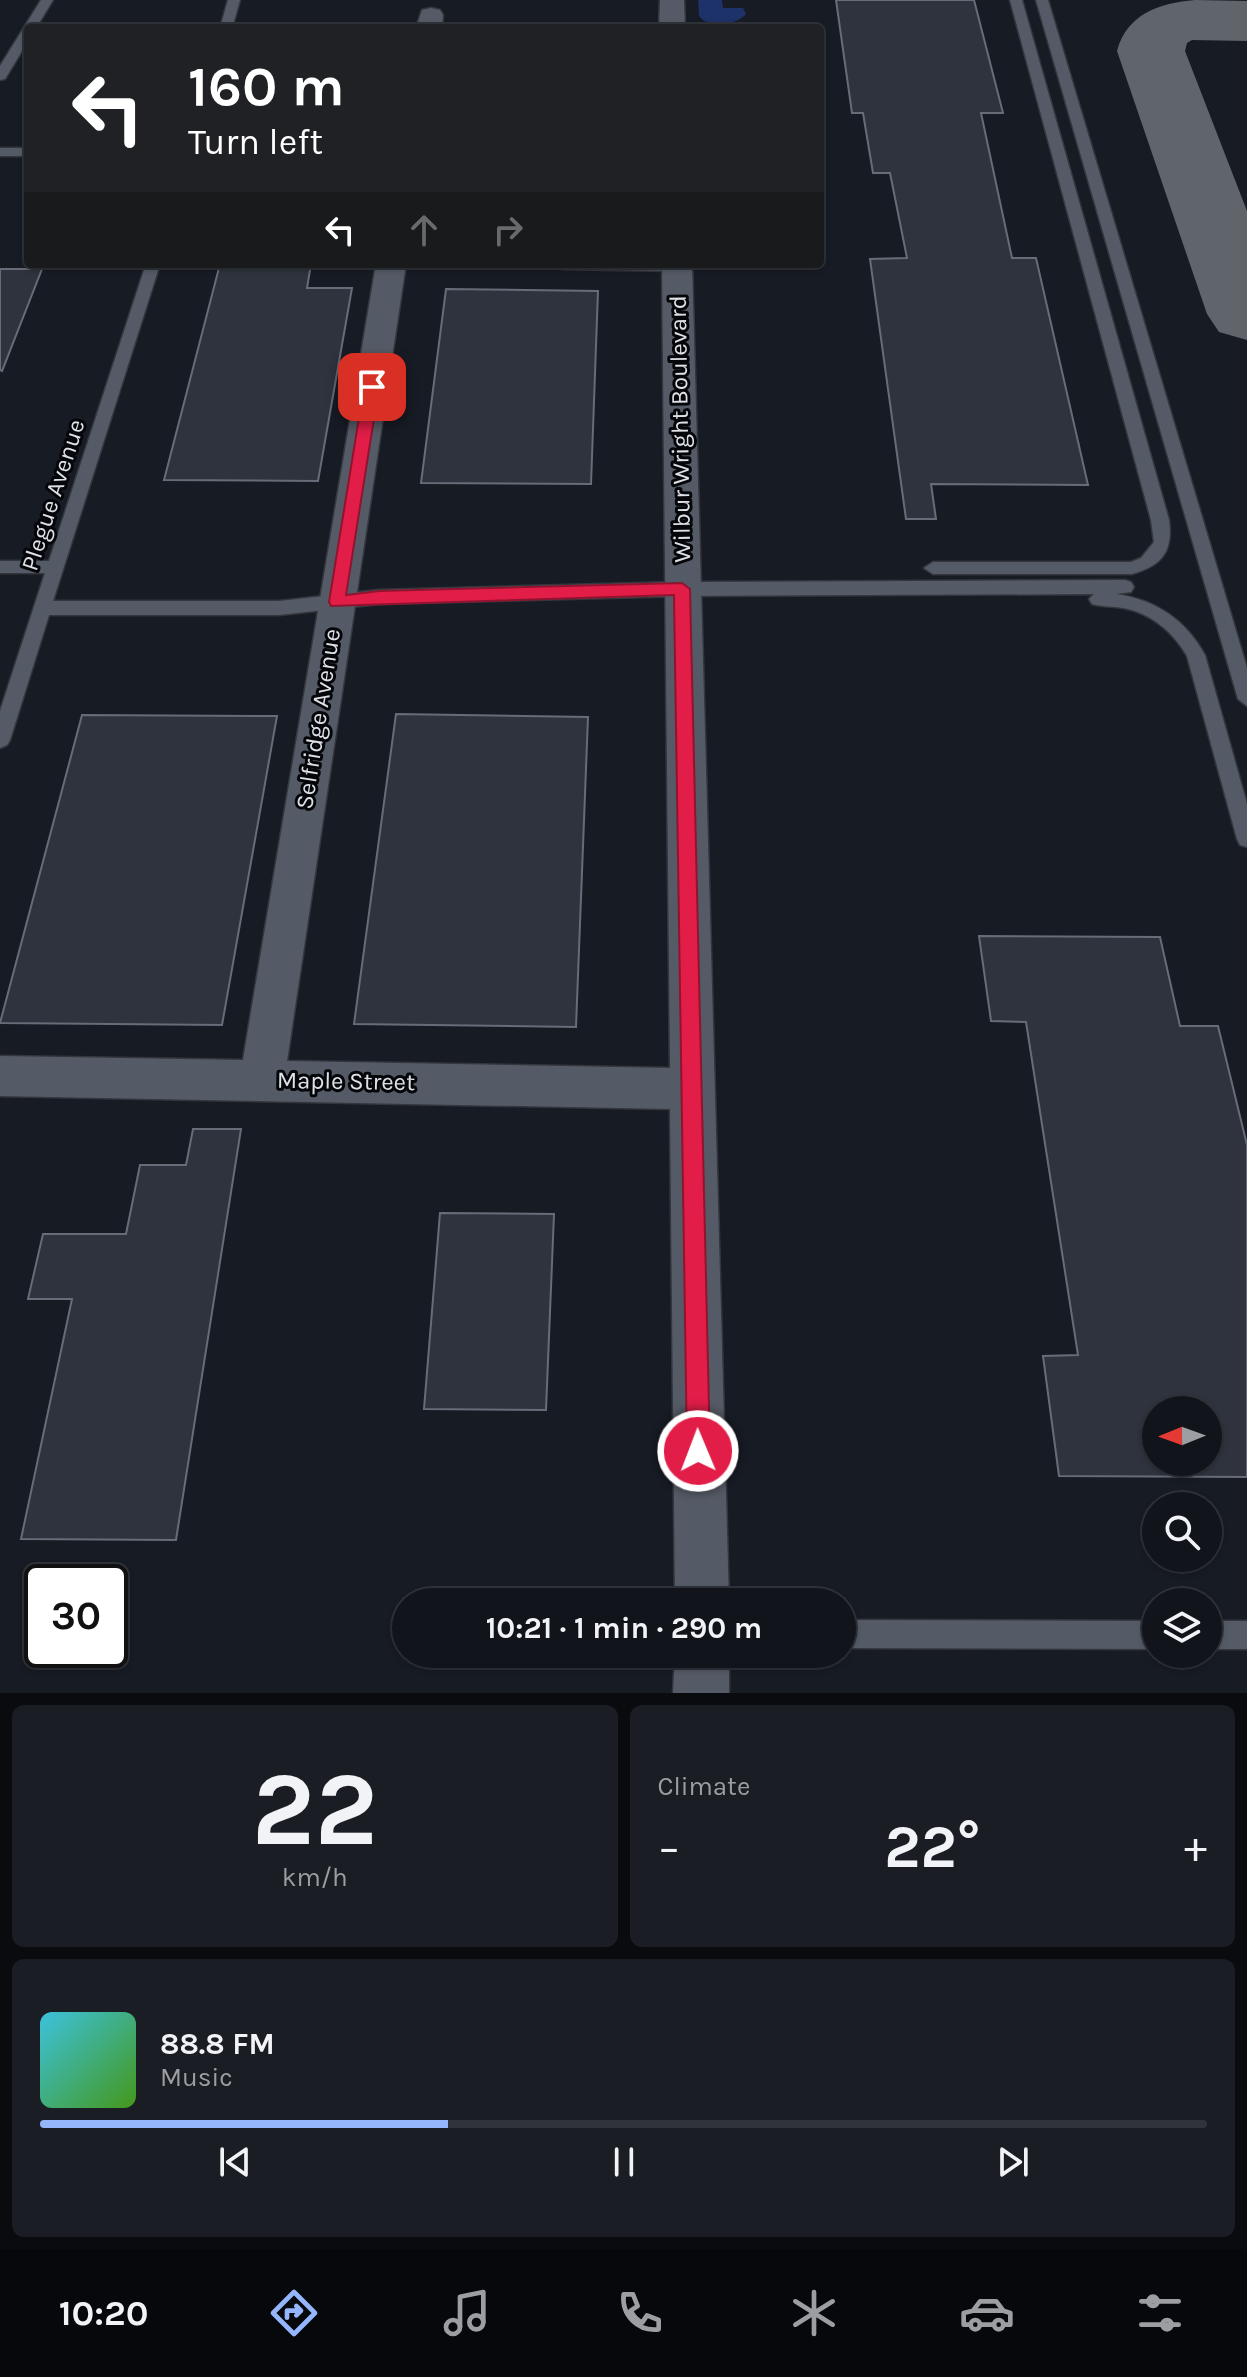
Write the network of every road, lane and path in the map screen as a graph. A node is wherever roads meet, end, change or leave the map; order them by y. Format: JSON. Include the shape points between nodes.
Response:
{"nodes":[{"id":1,"x":47,"y":0,"type":"edge"},
{"id":2,"x":234,"y":0,"type":"edge"},
{"id":3,"x":672,"y":0,"type":"edge"},
{"id":4,"x":1016,"y":0,"type":"edge"},
{"id":5,"x":1042,"y":0,"type":"edge"},
{"id":6,"x":33,"y":24,"type":"edge"},
{"id":7,"x":227,"y":24,"type":"edge"},
{"id":8,"x":672,"y":24,"type":"edge"},
{"id":9,"x":24,"y":38,"type":"edge"},
{"id":10,"x":0,"y":76,"type":"edge"},
{"id":11,"x":0,"y":152,"type":"edge"},
{"id":12,"x":24,"y":152,"type":"edge"},
{"id":13,"x":152,"y":268,"type":"edge"},
{"id":14,"x":390,"y":268,"type":"edge"},
{"id":15,"x":677,"y":268,"type":"edge"},
{"id":16,"x":0,"y":567,"type":"edge"},
{"id":17,"x":55,"y":567,"type":"junction"},
{"id":18,"x":933,"y":568,"type":"dead end"},
{"id":19,"x":1125,"y":587,"type":"dead end"},
{"id":20,"x":682,"y":589,"type":"junction"},
{"id":21,"x":936,"y":599,"type":"dead end"},
{"id":22,"x":337,"y":602,"type":"junction"},
{"id":23,"x":42,"y":608,"type":"junction"},
{"id":24,"x":1247,"y":699,"type":"edge"},
{"id":25,"x":0,"y":740,"type":"edge"},
{"id":26,"x":1247,"y":839,"type":"edge"},
{"id":27,"x":0,"y":1076,"type":"edge"},
{"id":28,"x":262,"y":1079,"type":"junction"},
{"id":29,"x":691,"y":1089,"type":"junction"},
{"id":30,"x":702,"y":1588,"type":"edge"},
{"id":31,"x":856,"y":1634,"type":"edge"},
{"id":32,"x":1142,"y":1635,"type":"edge"},
{"id":33,"x":1222,"y":1635,"type":"edge"},
{"id":34,"x":1247,"y":1635,"type":"edge"},
{"id":35,"x":702,"y":1668,"type":"edge"},
{"id":36,"x":701,"y":1693,"type":"edge"}],
"edges":[{"from":1,"to":6,"type":"lane"},
{"from":2,"to":7,"type":"lane"},
{"from":3,"to":8,"type":"street"},
{"from":4,"to":18,"type":"lane","via":[[1163,543],[1147,562],[1132,568]]},
{"from":5,"to":24,"type":"lane"},
{"from":9,"to":10,"type":"lane"},
{"from":11,"to":12,"type":"lane"},
{"from":13,"to":17,"type":"lane","name":"Plegue Avenue"},
{"from":14,"to":22,"type":"street","name":"Selfridge Avenue"},
{"from":15,"to":20,"type":"street","name":"Wilbur Wright Boulevard"},
{"from":16,"to":17,"type":"lane"},
{"from":17,"to":23,"type":"lane","name":"Plegue Avenue"},
{"from":19,"to":20,"type":"lane"},
{"from":20,"to":22,"type":"lane"},
{"from":20,"to":29,"type":"street","name":"Wilbur Wright Boulevard"},
{"from":21,"to":26,"type":"lane","via":[[1117,599],[1170,620],[1196,655]]},
{"from":22,"to":23,"type":"lane","via":[[279,608]]},
{"from":22,"to":28,"type":"street","name":"Selfridge Avenue"},
{"from":23,"to":25,"type":"lane","name":"Plegue Avenue"},
{"from":27,"to":28,"type":"street","name":"Maple Street"},
{"from":28,"to":29,"type":"street","name":"Maple Street"},
{"from":29,"to":30,"type":"street","name":"Wilbur Wright Boulevard"},
{"from":31,"to":32,"type":"lane"},
{"from":33,"to":34,"type":"lane"},
{"from":35,"to":36,"type":"street"}]}
